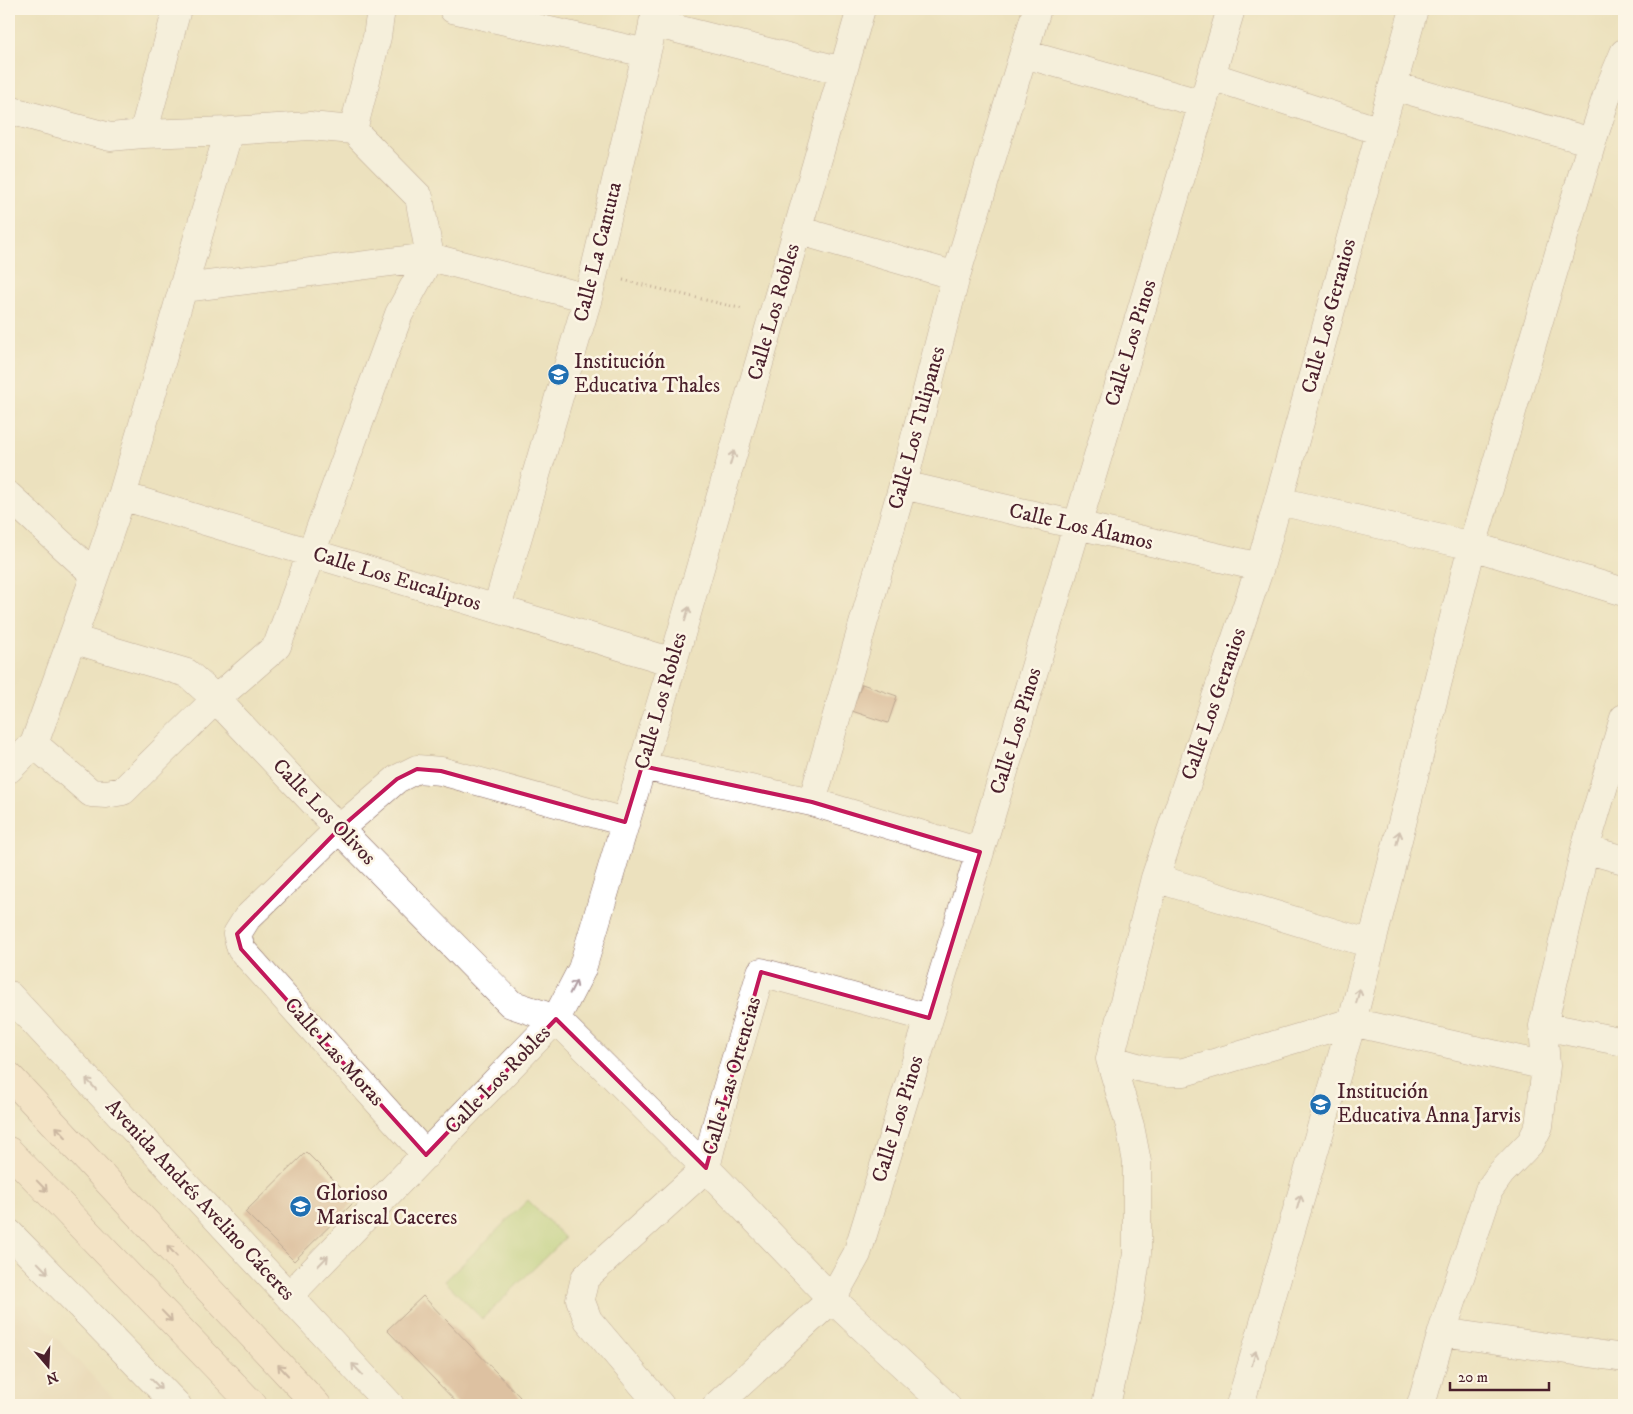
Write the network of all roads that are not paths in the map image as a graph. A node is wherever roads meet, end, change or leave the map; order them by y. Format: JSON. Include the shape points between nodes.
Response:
{"nodes":[{"id":1,"x":177,"y":9,"type":"edge"},
{"id":2,"x":381,"y":9,"type":"edge"},
{"id":3,"x":453,"y":9,"type":"edge"},
{"id":4,"x":861,"y":9,"type":"edge"},
{"id":5,"x":1037,"y":9,"type":"edge"},
{"id":6,"x":1231,"y":9,"type":"edge"},
{"id":7,"x":1414,"y":9,"type":"edge"},
{"id":8,"x":655,"y":16,"type":"edge"},
{"id":9,"x":646,"y":53,"type":"junction"},
{"id":10,"x":1624,"y":53,"type":"edge"},
{"id":11,"x":1024,"y":54,"type":"junction"},
{"id":12,"x":843,"y":71,"type":"junction"},
{"id":13,"x":1211,"y":76,"type":"junction"},
{"id":14,"x":1393,"y":86,"type":"junction"},
{"id":15,"x":1616,"y":91,"type":"edge"},
{"id":16,"x":1203,"y":104,"type":"junction"},
{"id":17,"x":9,"y":110,"type":"edge"},
{"id":18,"x":353,"y":130,"type":"junction"},
{"id":19,"x":229,"y":131,"type":"junction"},
{"id":20,"x":1380,"y":131,"type":"junction"},
{"id":21,"x":144,"y":134,"type":"junction"},
{"id":22,"x":1592,"y":142,"type":"junction"},
{"id":23,"x":797,"y":230,"type":"junction"},
{"id":24,"x":430,"y":257,"type":"junction"},
{"id":25,"x":956,"y":276,"type":"junction"},
{"id":26,"x":591,"y":286,"type":"junction"},
{"id":27,"x":184,"y":288,"type":"junction"},
{"id":28,"x":903,"y":486,"type":"junction"},
{"id":29,"x":9,"y":496,"type":"edge"},
{"id":30,"x":122,"y":496,"type":"junction"},
{"id":31,"x":1279,"y":500,"type":"junction"},
{"id":32,"x":1077,"y":526,"type":"junction"},
{"id":33,"x":1472,"y":546,"type":"junction"},
{"id":34,"x":311,"y":553,"type":"junction"},
{"id":35,"x":1260,"y":567,"type":"junction"},
{"id":36,"x":96,"y":575,"type":"junction"},
{"id":37,"x":1624,"y":592,"type":"edge"},
{"id":38,"x":497,"y":608,"type":"junction"},
{"id":39,"x":72,"y":639,"type":"junction"},
{"id":40,"x":672,"y":662,"type":"junction"},
{"id":41,"x":216,"y":699,"type":"junction"},
{"id":42,"x":1624,"y":718,"type":"edge"},
{"id":43,"x":34,"y":744,"type":"junction"},
{"id":44,"x":642,"y":766,"type":"junction"},
{"id":45,"x":9,"y":769,"type":"edge"},
{"id":46,"x":812,"y":802,"type":"junction"},
{"id":47,"x":625,"y":822,"type":"junction"},
{"id":48,"x":339,"y":829,"type":"junction"},
{"id":49,"x":1585,"y":849,"type":"junction"},
{"id":50,"x":980,"y":852,"type":"junction"},
{"id":51,"x":1624,"y":860,"type":"edge"},
{"id":52,"x":1154,"y":878,"type":"junction"},
{"id":53,"x":1371,"y":944,"type":"junction"},
{"id":54,"x":9,"y":995,"type":"edge"},
{"id":55,"x":929,"y":1018,"type":"junction"},
{"id":56,"x":556,"y":1019,"type":"junction"},
{"id":57,"x":1352,"y":1022,"type":"junction"},
{"id":58,"x":1543,"y":1026,"type":"junction"},
{"id":59,"x":1624,"y":1042,"type":"edge"},
{"id":60,"x":1110,"y":1059,"type":"junction"},
{"id":61,"x":1546,"y":1066,"type":"junction"},
{"id":62,"x":9,"y":1076,"type":"edge"},
{"id":63,"x":9,"y":1151,"type":"edge"},
{"id":64,"x":426,"y":1155,"type":"junction"},
{"id":65,"x":706,"y":1168,"type":"junction"},
{"id":66,"x":9,"y":1233,"type":"edge"},
{"id":67,"x":290,"y":1296,"type":"junction"},
{"id":68,"x":832,"y":1299,"type":"junction"},
{"id":69,"x":1442,"y":1332,"type":"junction"},
{"id":70,"x":1624,"y":1358,"type":"edge"},
{"id":71,"x":177,"y":1405,"type":"edge"},
{"id":72,"x":253,"y":1405,"type":"edge"},
{"id":73,"x":316,"y":1405,"type":"edge"},
{"id":74,"x":390,"y":1405,"type":"edge"},
{"id":75,"x":660,"y":1405,"type":"edge"},
{"id":76,"x":717,"y":1405,"type":"edge"},
{"id":77,"x":946,"y":1405,"type":"edge"},
{"id":78,"x":1106,"y":1405,"type":"edge"},
{"id":79,"x":1240,"y":1405,"type":"edge"},
{"id":80,"x":1422,"y":1405,"type":"edge"}],
"edges":[{"from":1,"to":21,"type":"street"},
{"from":2,"to":18,"type":"street"},
{"from":3,"to":9,"type":"street"},
{"from":4,"to":12,"type":"street","name":"Calle Los Robles"},
{"from":5,"to":11,"type":"street","name":"Calle Los Tulipanes"},
{"from":6,"to":13,"type":"street","name":"Calle Los Pinos"},
{"from":7,"to":14,"type":"street","name":"Calle Los Geranios"},
{"from":8,"to":9,"type":"street","name":"Calle La Cantuta"},
{"from":8,"to":12,"type":"street"},
{"from":9,"to":26,"type":"street","name":"Calle La Cantuta"},
{"from":10,"to":15,"type":"street"},
{"from":11,"to":16,"type":"street"},
{"from":11,"to":25,"type":"street","name":"Calle Los Tulipanes"},
{"from":12,"to":23,"type":"street","name":"Calle Los Robles"},
{"from":13,"to":16,"type":"street","name":"Calle Los Pinos"},
{"from":13,"to":20,"type":"street"},
{"from":14,"to":20,"type":"street","name":"Calle Los Geranios"},
{"from":14,"to":22,"type":"street"},
{"from":15,"to":22,"type":"street"},
{"from":16,"to":32,"type":"street","name":"Calle Los Pinos"},
{"from":17,"to":21,"type":"street","via":[[110,137]]},
{"from":18,"to":19,"type":"street","via":[[310,126]]},
{"from":18,"to":24,"type":"street","via":[[419,197]]},
{"from":19,"to":21,"type":"street"},
{"from":19,"to":27,"type":"street"},
{"from":20,"to":31,"type":"street","name":"Calle Los Geranios"},
{"from":22,"to":33,"type":"street"},
{"from":23,"to":25,"type":"street"},
{"from":40,"to":23,"type":"street","name":"Calle Los Robles","one_way":true},
{"from":24,"to":26,"type":"street"},
{"from":24,"to":27,"type":"street"},
{"from":24,"to":34,"type":"street","via":[[399,314]]},
{"from":25,"to":28,"type":"street","name":"Calle Los Tulipanes"},
{"from":26,"to":38,"type":"street","name":"Calle La Cantuta"},
{"from":27,"to":30,"type":"street"},
{"from":28,"to":32,"type":"street","name":"Calle Los Álamos"},
{"from":28,"to":46,"type":"street","name":"Calle Los Tulipanes"},
{"from":29,"to":36,"type":"street"},
{"from":30,"to":34,"type":"street","name":"Calle Los Eucaliptos"},
{"from":30,"to":36,"type":"street"},
{"from":31,"to":33,"type":"street"},
{"from":31,"to":35,"type":"street","name":"Calle Los Geranios"},
{"from":32,"to":35,"type":"street","name":"Calle Los Álamos"},
{"from":32,"to":50,"type":"street","name":"Calle Los Pinos"},
{"from":33,"to":37,"type":"street"},
{"from":53,"to":33,"type":"street","one_way":true},
{"from":34,"to":38,"type":"street","name":"Calle Los Eucaliptos"},
{"from":34,"to":41,"type":"street","via":[[277,646]]},
{"from":35,"to":52,"type":"street","name":"Calle Los Geranios"},
{"from":36,"to":39,"type":"street"},
{"from":38,"to":40,"type":"street","name":"Calle Los Eucaliptos"},
{"from":39,"to":41,"type":"street","name":"Calle Los Olivos","via":[[187,673]]},
{"from":39,"to":43,"type":"street"},
{"from":40,"to":44,"type":"street","name":"Calle Los Robles"},
{"from":41,"to":43,"type":"street","via":[[123,791],[91,794]]},
{"from":41,"to":48,"type":"street","name":"Calle Los Olivos"},
{"from":42,"to":49,"type":"street"},
{"from":43,"to":45,"type":"street"},
{"from":44,"to":46,"type":"street"},
{"from":44,"to":47,"type":"street","name":"Calle Los Robles"},
{"from":46,"to":50,"type":"street"},
{"from":47,"to":48,"type":"street","via":[[441,771],[417,769],[396,779]]},
{"from":56,"to":47,"type":"street","name":"Calle Los Robles","one_way":true,"via":[[582,969]]},
{"from":48,"to":56,"type":"street","name":"Calle Los Olivos","via":[[511,1004]]},
{"from":48,"to":64,"type":"street","name":"Calle Las Moras","via":[[247,918],[237,934],[242,950]]},
{"from":49,"to":51,"type":"street"},
{"from":49,"to":58,"type":"street"},
{"from":50,"to":55,"type":"street","name":"Calle Los Pinos"},
{"from":52,"to":53,"type":"street"},
{"from":52,"to":60,"type":"street","name":"Calle Los Geranios"},
{"from":57,"to":53,"type":"street","one_way":true},
{"from":67,"to":54,"type":"street","name":"Avenida Andrés Avelino Cáceres","one_way":true},
{"from":55,"to":65,"type":"street","name":"Calle Las Ortencias","via":[[761,972]]},
{"from":55,"to":68,"type":"street","name":"Calle Los Pinos","via":[[857,1254]]},
{"from":56,"to":64,"type":"street","name":"Calle Los Robles"},
{"from":56,"to":65,"type":"street"},
{"from":57,"to":60,"type":"street","via":[[1184,1072],[1154,1072]]},
{"from":57,"to":61,"type":"street"},
{"from":79,"to":57,"type":"street","one_way":true},
{"from":58,"to":59,"type":"street"},
{"from":58,"to":61,"type":"street"},
{"from":60,"to":78,"type":"street","via":[[1137,1162],[1137,1244],[1130,1300]]},
{"from":61,"to":69,"type":"street","via":[[1539,1126],[1531,1142],[1501,1172],[1489,1190]]},
{"from":73,"to":62,"type":"main road","one_way":true},
{"from":63,"to":72,"type":"main road","one_way":true},
{"from":67,"to":64,"type":"street","name":"Calle Los Robles","one_way":true},
{"from":65,"to":68,"type":"street"},
{"from":65,"to":75,"type":"street","name":"Calle Las Ortencias","via":[[585,1278],[580,1299],[588,1320]]},
{"from":66,"to":71,"type":"street","one_way":true},
{"from":74,"to":67,"type":"street","name":"Avenida Andrés Avelino Cáceres","one_way":true},
{"from":68,"to":76,"type":"street","name":"Calle Los Pinos"},
{"from":68,"to":77,"type":"street"},
{"from":69,"to":70,"type":"street"},
{"from":69,"to":80,"type":"street"}]}
